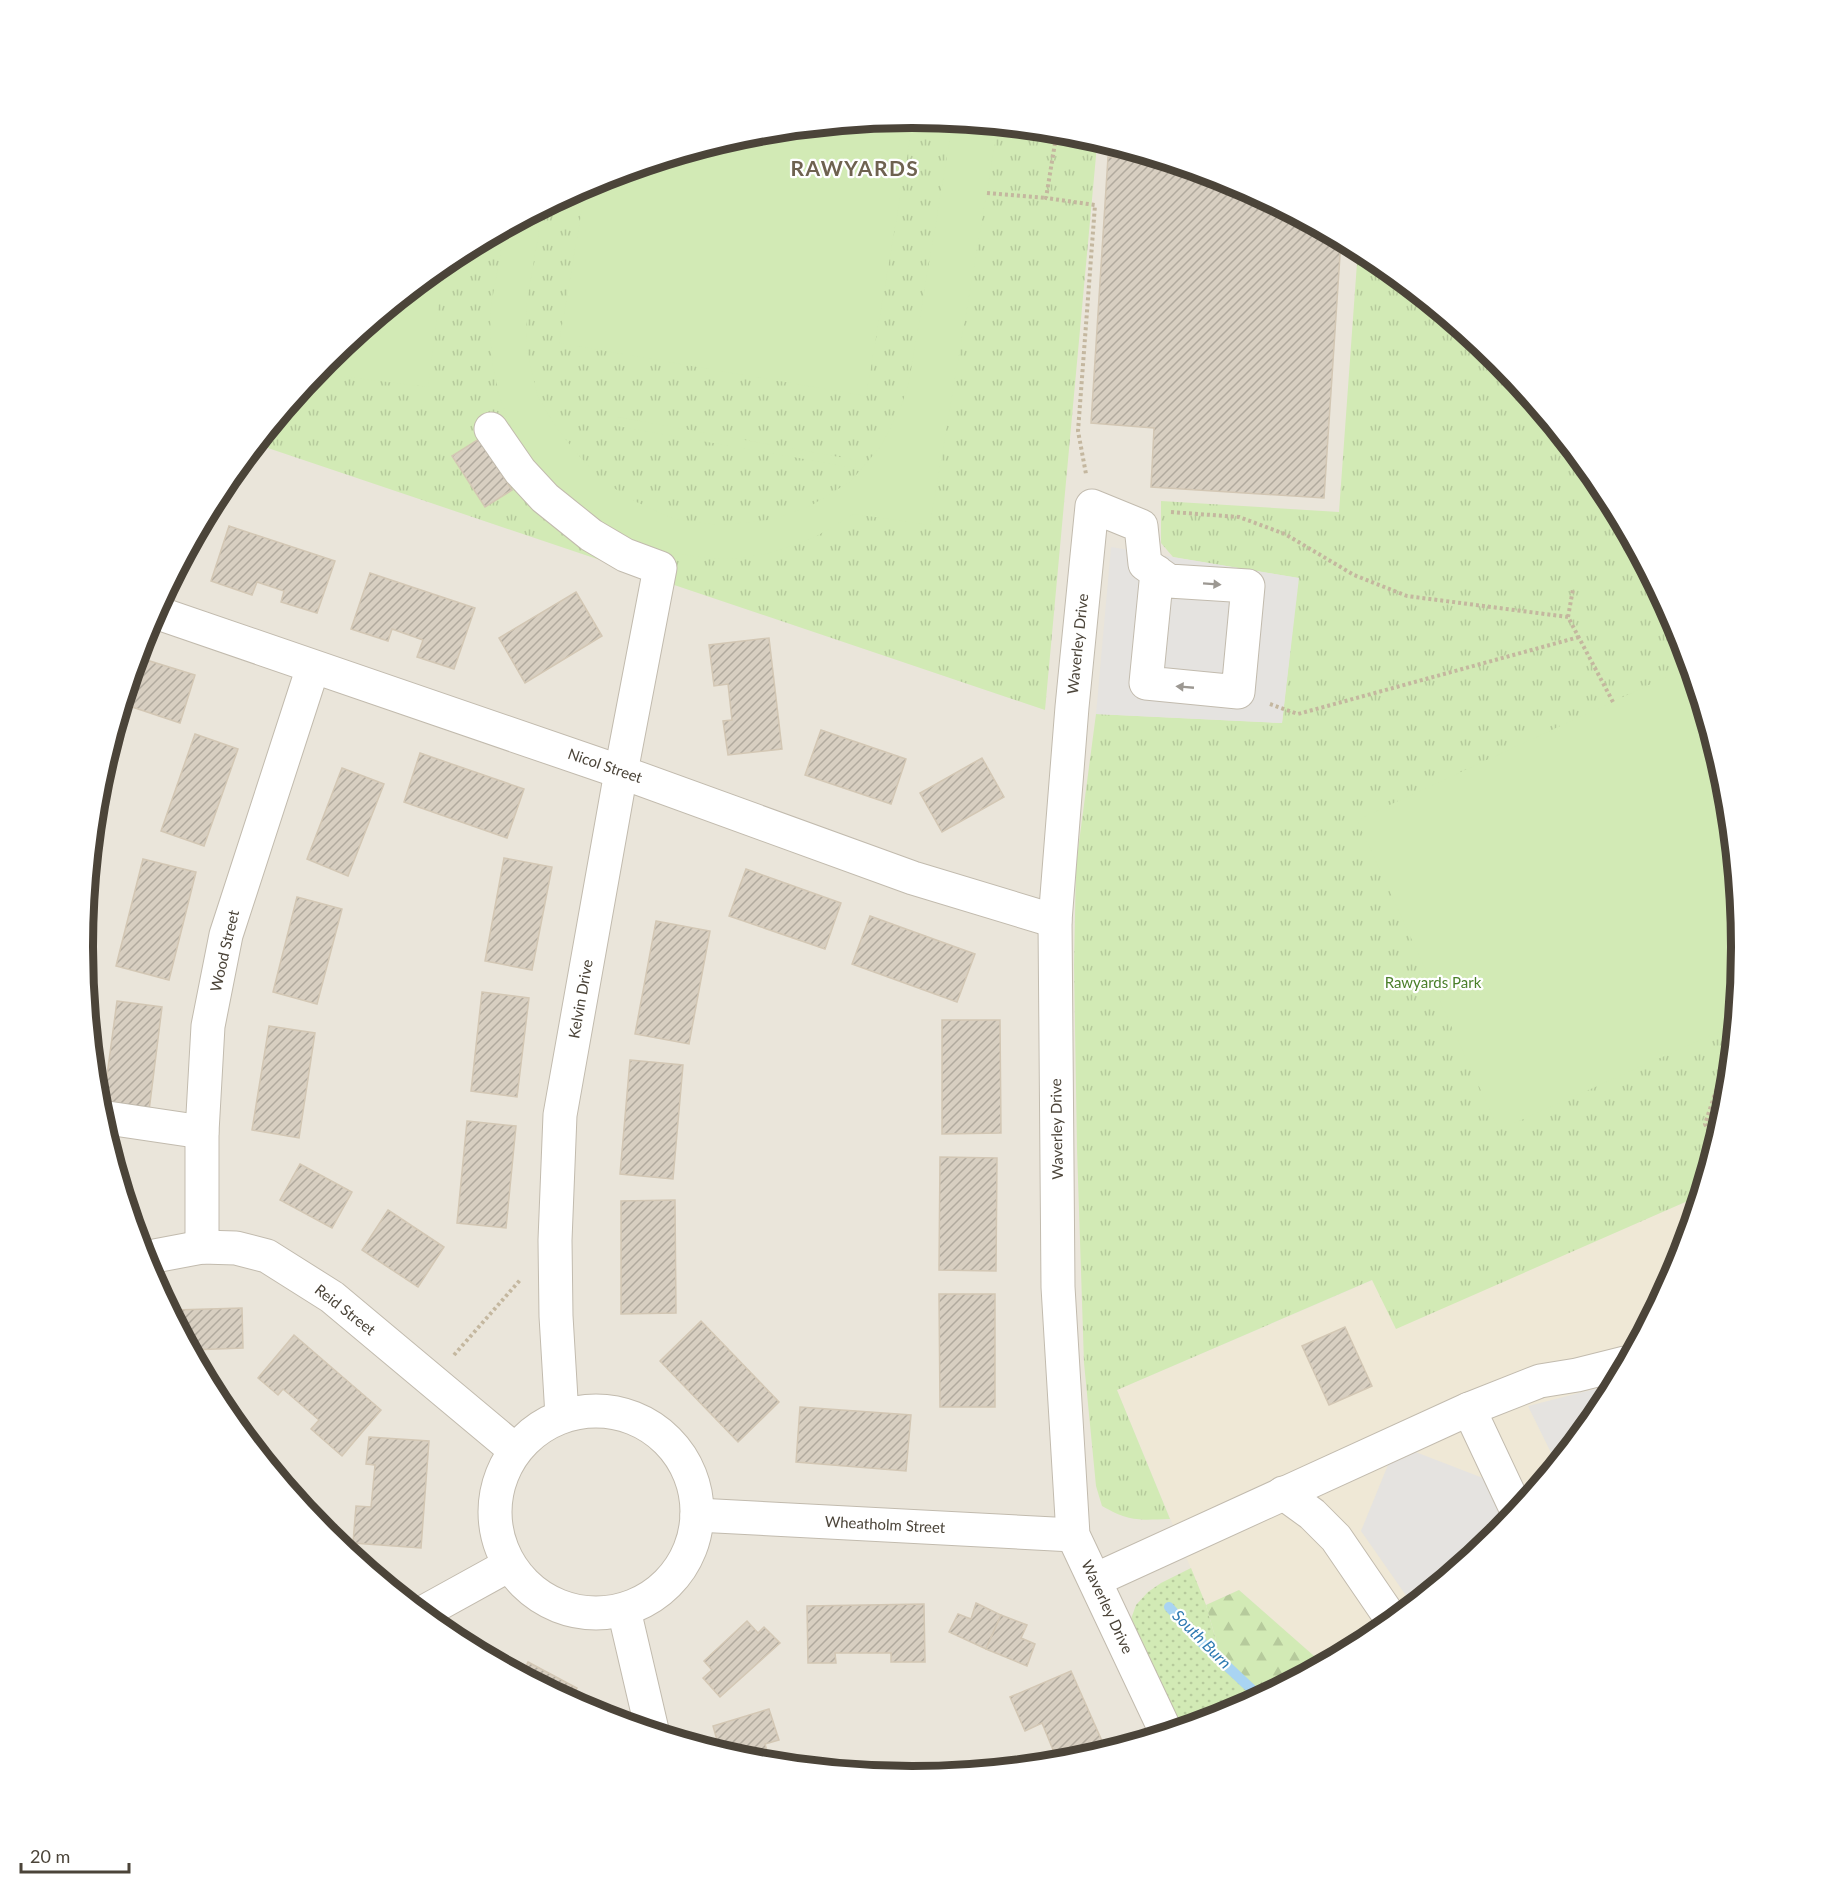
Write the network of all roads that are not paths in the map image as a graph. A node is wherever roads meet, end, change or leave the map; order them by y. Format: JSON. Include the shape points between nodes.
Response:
{"nodes":[{"id":1,"x":491,"y":429,"type":"dead end"},
{"id":2,"x":1156,"y":572,"type":"junction"},
{"id":3,"x":163,"y":615,"type":"edge"},
{"id":4,"x":313,"y":667,"type":"junction"},
{"id":5,"x":621,"y":772,"type":"junction"},
{"id":6,"x":1055,"y":921,"type":"junction"},
{"id":7,"x":112,"y":1119,"type":"edge"},
{"id":8,"x":202,"y":1132,"type":"junction"},
{"id":9,"x":202,"y":1246,"type":"junction"},
{"id":10,"x":153,"y":1256,"type":"edge"},
{"id":11,"x":1615,"y":1366,"type":"edge"},
{"id":12,"x":1469,"y":1409,"type":"junction"},
{"id":13,"x":562,"y":1416,"type":"junction"},
{"id":14,"x":515,"y":1450,"type":"junction"},
{"id":15,"x":1283,"y":1493,"type":"junction"},
{"id":16,"x":1513,"y":1503,"type":"edge"},
{"id":17,"x":698,"y":1515,"type":"junction"},
{"id":18,"x":1073,"y":1535,"type":"junction"},
{"id":19,"x":509,"y":1565,"type":"junction"},
{"id":20,"x":1095,"y":1580,"type":"junction"},
{"id":21,"x":430,"y":1608,"type":"edge"},
{"id":22,"x":624,"y":1610,"type":"junction"},
{"id":23,"x":1387,"y":1613,"type":"edge"},
{"id":24,"x":650,"y":1722,"type":"edge"},
{"id":25,"x":1163,"y":1726,"type":"edge"}],
"edges":[{"from":1,"to":5,"type":"street","name":"Kelvin Drive","via":[[520,471],[545,498],[599,540],[660,568]]},
{"from":2,"to":2,"type":"street","one_way":true,"via":[[1169,581],[1248,586],[1238,692],[1146,683]]},
{"from":2,"to":6,"type":"street","name":"Waverley Drive","via":[[1145,564],[1141,526],[1092,506]]},
{"from":3,"to":4,"type":"street","name":"Nicol Street"},
{"from":4,"to":5,"type":"street","name":"Nicol Street"},
{"from":4,"to":8,"type":"street","name":"Wood Street","via":[[226,935],[208,1026]]},
{"from":5,"to":6,"type":"street","name":"Nicol Street","via":[[913,878]]},
{"from":5,"to":13,"type":"street","name":"Kelvin Drive","via":[[560,1115],[555,1240]]},
{"from":6,"to":18,"type":"street","name":"Waverley Drive","via":[[1058,1287]]},
{"from":7,"to":8,"type":"street"},
{"from":8,"to":9,"type":"street","name":"Wood Street"},
{"from":9,"to":10,"type":"street","name":"Reid Street"},
{"from":9,"to":14,"type":"street","name":"Reid Street","via":[[236,1248],[267,1256],[332,1297]]},
{"from":11,"to":12,"type":"street","via":[[1540,1381]]},
{"from":12,"to":15,"type":"street"},
{"from":12,"to":16,"type":"street"},
{"from":13,"to":14,"type":"street","via":[[531,1433]]},
{"from":13,"to":17,"type":"street","via":[[595,1410],[629,1416],[660,1434],[675,1448],[692,1479]]},
{"from":14,"to":19,"type":"street","via":[[497,1488],[495,1524]]},
{"from":15,"to":20,"type":"street"},
{"from":15,"to":23,"type":"street","via":[[1336,1538]]},
{"from":17,"to":18,"type":"street","name":"Wheatholm Street"},
{"from":17,"to":22,"type":"street","via":[[685,1562],[663,1589]]},
{"from":18,"to":20,"type":"street","name":"Waverley Drive"},
{"from":19,"to":21,"type":"street"},
{"from":19,"to":22,"type":"street","via":[[532,1591],[560,1608],[589,1614]]},
{"from":20,"to":25,"type":"street","name":"Waverley Drive"},
{"from":22,"to":24,"type":"street"}]}
